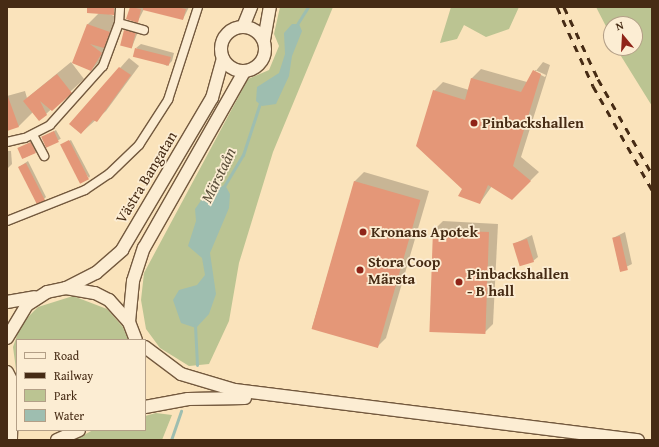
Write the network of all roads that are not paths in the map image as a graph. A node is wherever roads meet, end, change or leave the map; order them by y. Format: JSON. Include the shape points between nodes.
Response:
{"nodes":[{"id":1,"x":120,"y":7,"type":"edge"},
{"id":2,"x":198,"y":7,"type":"edge"},
{"id":3,"x":251,"y":7,"type":"edge"},
{"id":4,"x":270,"y":7,"type":"edge"},
{"id":5,"x":119,"y":23,"type":"junction"},
{"id":6,"x":243,"y":27,"type":"junction"},
{"id":7,"x":144,"y":30,"type":"dead end"},
{"id":8,"x":264,"y":40,"type":"junction"},
{"id":9,"x":223,"y":58,"type":"junction"},
{"id":10,"x":244,"y":72,"type":"junction"},
{"id":11,"x":33,"y":135,"type":"junction"},
{"id":12,"x":7,"y":142,"type":"edge"},
{"id":13,"x":44,"y":156,"type":"dead end"},
{"id":14,"x":7,"y":221,"type":"edge"},
{"id":15,"x":66,"y":288,"type":"junction"},
{"id":16,"x":38,"y":296,"type":"junction"},
{"id":17,"x":7,"y":302,"type":"edge"},
{"id":18,"x":129,"y":322,"type":"junction"},
{"id":19,"x":7,"y":338,"type":"edge"},
{"id":20,"x":136,"y":339,"type":"edge"},
{"id":21,"x":146,"y":348,"type":"edge"},
{"id":22,"x":7,"y":372,"type":"edge"},
{"id":23,"x":15,"y":389,"type":"edge"},
{"id":24,"x":235,"y":390,"type":"junction"},
{"id":25,"x":146,"y":399,"type":"edge"},
{"id":26,"x":295,"y":399,"type":"junction"},
{"id":27,"x":146,"y":407,"type":"edge"},
{"id":28,"x":63,"y":431,"type":"edge"},
{"id":29,"x":77,"y":431,"type":"edge"},
{"id":30,"x":11,"y":440,"type":"edge"},
{"id":31,"x":48,"y":440,"type":"edge"},
{"id":32,"x":57,"y":440,"type":"edge"},
{"id":33,"x":638,"y":440,"type":"edge"}],
"edges":[{"from":1,"to":5,"type":"street"},
{"from":2,"to":14,"type":"street","via":[[168,100],[139,145],[109,174],[85,190]]},
{"from":3,"to":6,"type":"street"},
{"from":4,"to":8,"type":"street","name":"Västra Bangatan"},
{"from":5,"to":7,"type":"street"},
{"from":5,"to":11,"type":"street","via":[[103,66],[50,126]]},
{"from":6,"to":8,"type":"street","via":[[258,33]]},
{"from":6,"to":9,"type":"street","name":"Västra Bangatan","via":[[234,29],[222,42]]},
{"from":8,"to":10,"type":"street","name":"Västra Bangatan","via":[[264,57],[252,70]]},
{"from":9,"to":10,"type":"street","via":[[232,68]]},
{"from":9,"to":15,"type":"street","name":"Västra Bangatan","via":[[212,98],[122,250],[96,272]]},
{"from":10,"to":18,"type":"street","name":"Västra Bangatan","via":[[144,248],[134,281]]},
{"from":11,"to":12,"type":"street"},
{"from":11,"to":13,"type":"street"},
{"from":15,"to":16,"type":"street"},
{"from":15,"to":18,"type":"street","via":[[96,293],[120,310]]},
{"from":16,"to":17,"type":"street"},
{"from":16,"to":19,"type":"street","via":[[17,316]]},
{"from":18,"to":20,"type":"street"},
{"from":21,"to":24,"type":"street","via":[[181,374]]},
{"from":22,"to":23,"type":"street"},
{"from":23,"to":30,"type":"street"},
{"from":24,"to":25,"type":"street","via":[[204,389]]},
{"from":24,"to":26,"type":"street"},
{"from":26,"to":27,"type":"street","via":[[206,397]]},
{"from":26,"to":33,"type":"street"},
{"from":28,"to":31,"type":"street"},
{"from":29,"to":32,"type":"street"}]}
